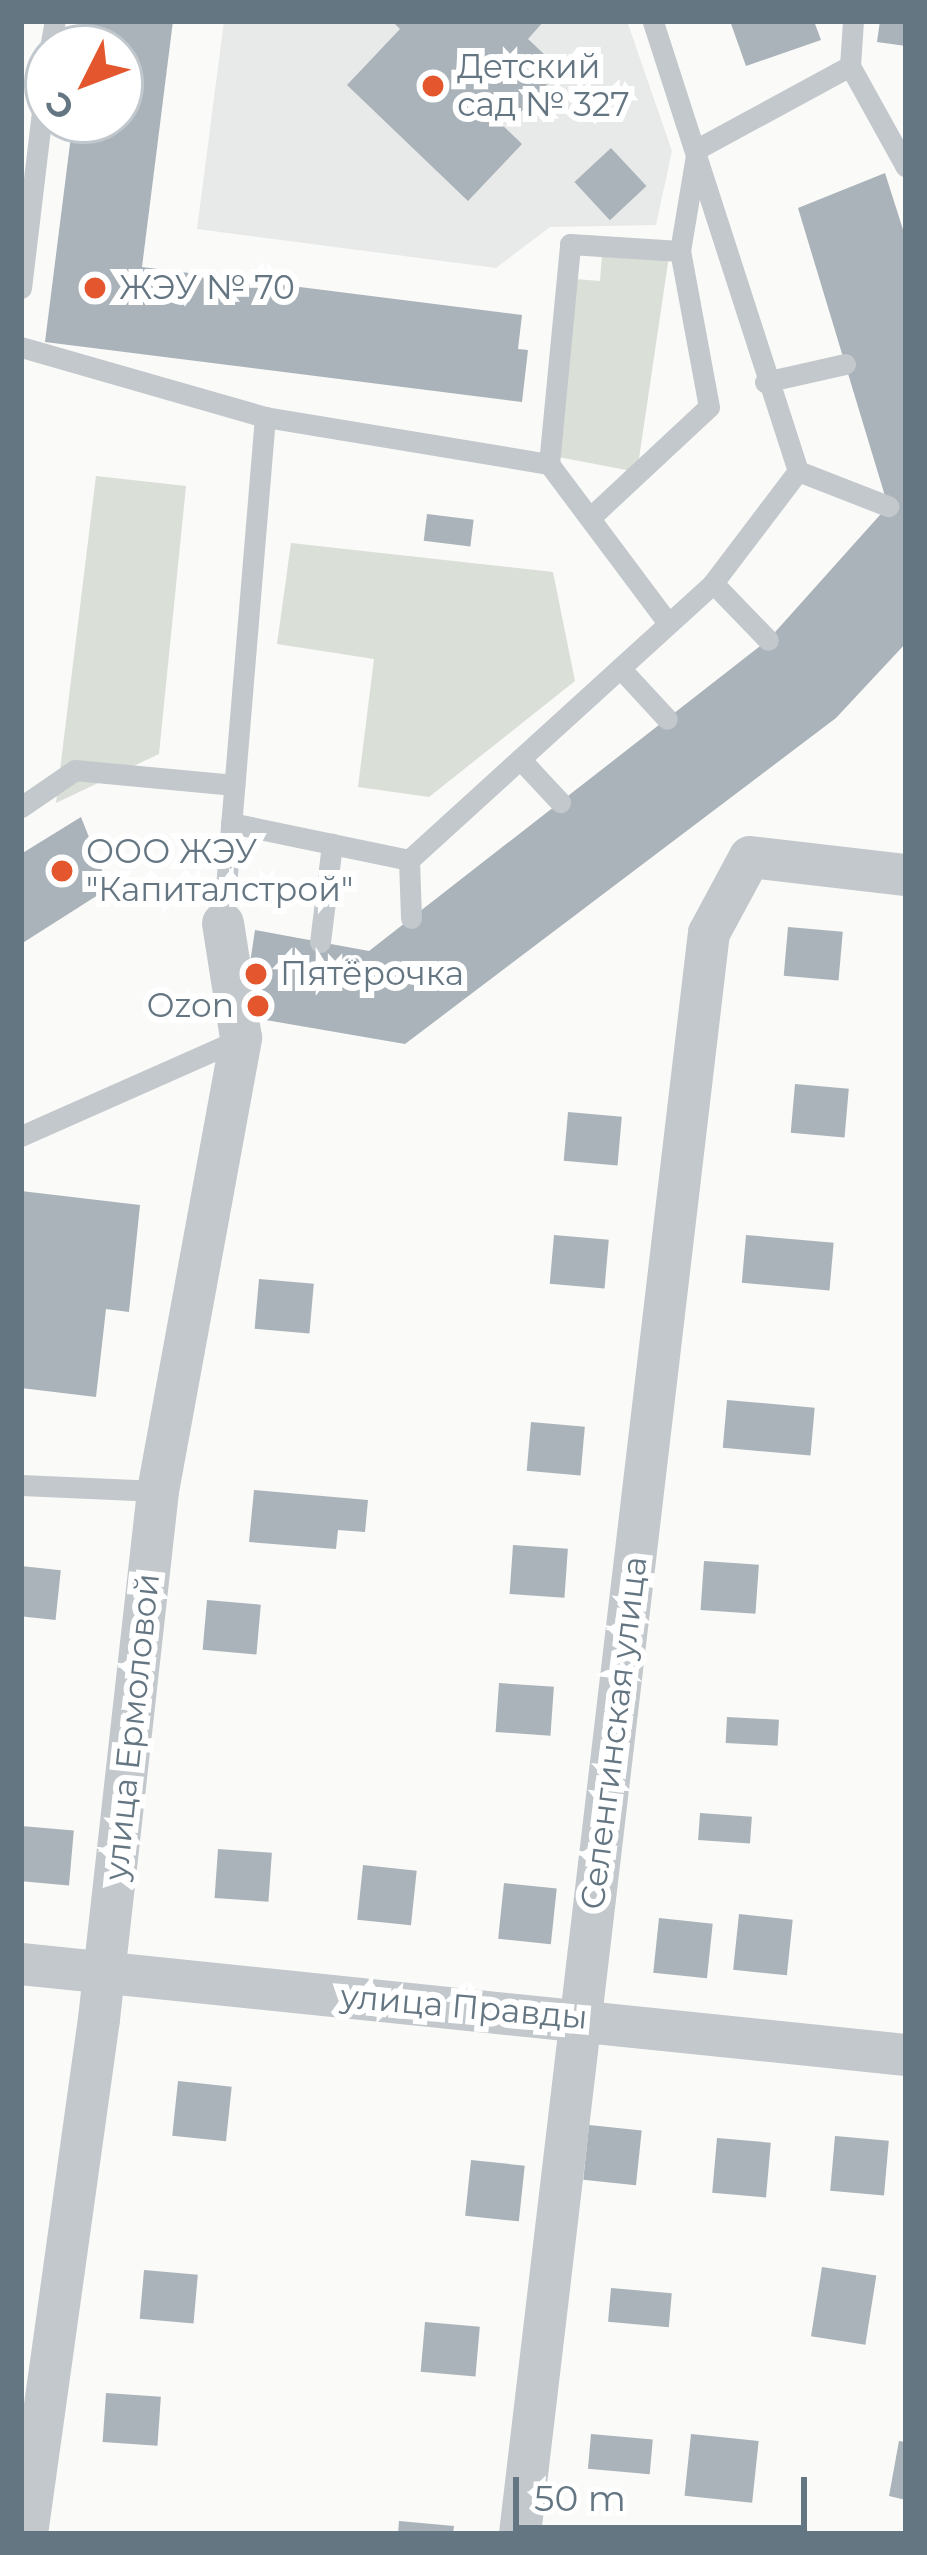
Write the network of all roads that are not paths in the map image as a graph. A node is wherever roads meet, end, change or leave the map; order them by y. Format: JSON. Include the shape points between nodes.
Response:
{"nodes":[{"id":1,"x":653,"y":21,"type":"edge"},
{"id":2,"x":853,"y":21,"type":"edge"},
{"id":3,"x":850,"y":66,"type":"junction"},
{"id":4,"x":38,"y":144,"type":"edge"},
{"id":5,"x":697,"y":149,"type":"junction"},
{"id":6,"x":905,"y":162,"type":"edge"},
{"id":7,"x":680,"y":251,"type":"junction"},
{"id":8,"x":21,"y":288,"type":"edge"},
{"id":9,"x":21,"y":347,"type":"edge"},
{"id":10,"x":845,"y":364,"type":"dead end"},
{"id":11,"x":765,"y":382,"type":"junction"},
{"id":12,"x":265,"y":417,"type":"junction"},
{"id":13,"x":549,"y":464,"type":"junction"},
{"id":14,"x":799,"y":472,"type":"junction"},
{"id":15,"x":888,"y":506,"type":"dead end"},
{"id":16,"x":592,"y":515,"type":"junction"},
{"id":17,"x":713,"y":583,"type":"junction"},
{"id":18,"x":667,"y":622,"type":"junction"},
{"id":19,"x":768,"y":640,"type":"dead end"},
{"id":20,"x":620,"y":668,"type":"junction"},
{"id":21,"x":667,"y":719,"type":"dead end"},
{"id":22,"x":520,"y":759,"type":"junction"},
{"id":23,"x":234,"y":785,"type":"junction"},
{"id":24,"x":560,"y":802,"type":"dead end"},
{"id":25,"x":21,"y":807,"type":"edge"},
{"id":26,"x":231,"y":823,"type":"junction"},
{"id":27,"x":332,"y":844,"type":"junction"},
{"id":28,"x":409,"y":860,"type":"junction"},
{"id":29,"x":906,"y":874,"type":"edge"},
{"id":30,"x":411,"y":918,"type":"dead end"},
{"id":31,"x":223,"y":922,"type":"joint"},
{"id":32,"x":320,"y":941,"type":"dead end"},
{"id":33,"x":241,"y":1039,"type":"junction"},
{"id":34,"x":21,"y":1136,"type":"edge"},
{"id":35,"x":21,"y":1485,"type":"edge"},
{"id":36,"x":158,"y":1491,"type":"junction"},
{"id":37,"x":21,"y":1964,"type":"edge"},
{"id":38,"x":104,"y":1974,"type":"junction"},
{"id":39,"x":580,"y":2018,"type":"junction"},
{"id":40,"x":906,"y":2055,"type":"edge"},
{"id":41,"x":27,"y":2534,"type":"edge"},
{"id":42,"x":520,"y":2534,"type":"edge"}],
"edges":[{"from":1,"to":5,"type":"lane"},
{"from":2,"to":3,"type":"lane"},
{"from":3,"to":5,"type":"lane"},
{"from":3,"to":6,"type":"lane"},
{"from":4,"to":8,"type":"lane"},
{"from":5,"to":7,"type":"lane"},
{"from":5,"to":11,"type":"lane"},
{"from":7,"to":13,"type":"lane","via":[[571,244]]},
{"from":7,"to":16,"type":"lane","via":[[709,407]]},
{"from":9,"to":12,"type":"lane"},
{"from":10,"to":11,"type":"lane"},
{"from":11,"to":14,"type":"lane"},
{"from":12,"to":13,"type":"lane"},
{"from":12,"to":23,"type":"lane"},
{"from":13,"to":16,"type":"lane"},
{"from":14,"to":15,"type":"lane"},
{"from":14,"to":17,"type":"lane"},
{"from":16,"to":18,"type":"lane"},
{"from":17,"to":18,"type":"lane"},
{"from":17,"to":19,"type":"lane"},
{"from":18,"to":20,"type":"lane"},
{"from":20,"to":21,"type":"lane"},
{"from":20,"to":22,"type":"lane"},
{"from":22,"to":24,"type":"lane"},
{"from":22,"to":28,"type":"lane"},
{"from":23,"to":25,"type":"lane","via":[[75,770]]},
{"from":23,"to":26,"type":"lane"},
{"from":26,"to":27,"type":"lane"},
{"from":26,"to":31,"type":"lane"},
{"from":27,"to":28,"type":"lane"},
{"from":27,"to":32,"type":"lane"},
{"from":28,"to":30,"type":"lane"},
{"from":29,"to":39,"type":"street","name":"Селенгинская улица","via":[[750,857],[709,933]]},
{"from":31,"to":33,"type":"street","name":"улица Ермоловой"},
{"from":33,"to":34,"type":"lane"},
{"from":33,"to":36,"type":"street","name":"улица Ермоловой"},
{"from":35,"to":36,"type":"lane"},
{"from":36,"to":38,"type":"street","name":"улица Ермоловой"},
{"from":37,"to":38,"type":"street","name":"улица Правды"},
{"from":38,"to":39,"type":"street","name":"улица Правды"},
{"from":38,"to":41,"type":"street","name":"улица Ермоловой"},
{"from":39,"to":40,"type":"street","name":"улица Правды"},
{"from":39,"to":42,"type":"street","name":"Селенгинская улица"}]}
